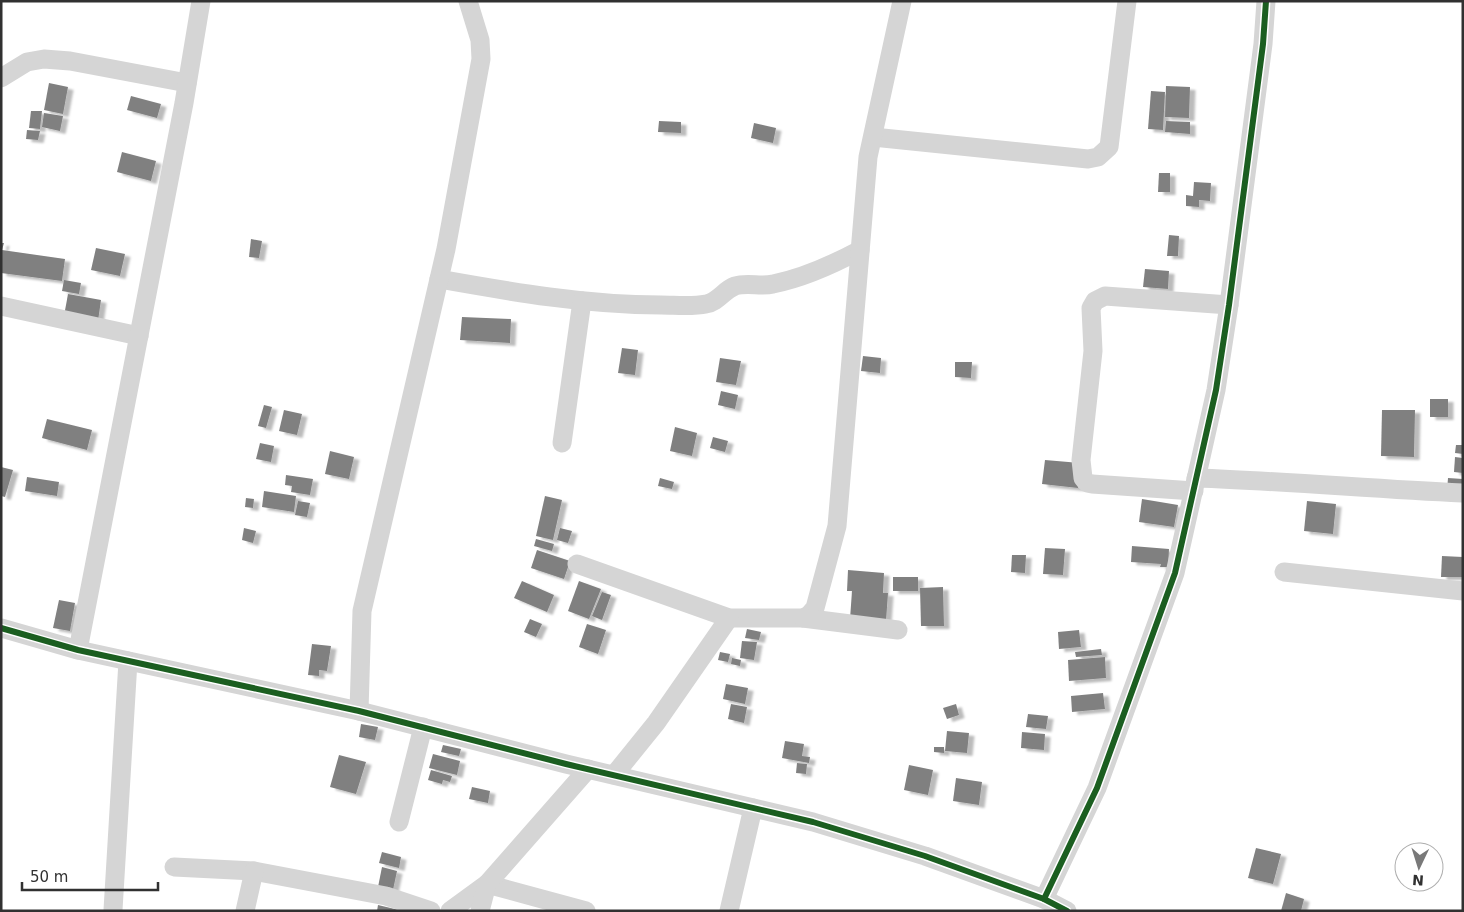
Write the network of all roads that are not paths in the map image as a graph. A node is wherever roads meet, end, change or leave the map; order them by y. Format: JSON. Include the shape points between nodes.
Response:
{"nodes":[{"id":1,"x":201,"y":1,"type":"edge"},
{"id":2,"x":468,"y":1,"type":"edge"},
{"id":3,"x":902,"y":1,"type":"edge"},
{"id":4,"x":1127,"y":1,"type":"edge"},
{"id":5,"x":1266,"y":1,"type":"edge"},
{"id":6,"x":1,"y":78,"type":"edge"},
{"id":7,"x":187,"y":83,"type":"junction"},
{"id":8,"x":872,"y":137,"type":"junction"},
{"id":9,"x":860,"y":250,"type":"junction"},
{"id":10,"x":439,"y":278,"type":"junction"},
{"id":11,"x":582,"y":301,"type":"junction"},
{"id":12,"x":1229,"y":305,"type":"junction"},
{"id":13,"x":1,"y":306,"type":"edge"},
{"id":14,"x":139,"y":336,"type":"junction"},
{"id":15,"x":562,"y":443,"type":"dead end"},
{"id":16,"x":1195,"y":484,"type":"junction"},
{"id":17,"x":1462,"y":493,"type":"edge"},
{"id":18,"x":577,"y":564,"type":"dead end"},
{"id":19,"x":1284,"y":572,"type":"dead end"},
{"id":20,"x":1463,"y":592,"type":"edge"},
{"id":21,"x":729,"y":618,"type":"junction"},
{"id":22,"x":803,"y":618,"type":"junction"},
{"id":23,"x":1,"y":628,"type":"edge"},
{"id":24,"x":898,"y":630,"type":"dead end"},
{"id":25,"x":78,"y":650,"type":"junction"},
{"id":26,"x":128,"y":661,"type":"junction"},
{"id":27,"x":359,"y":711,"type":"junction"},
{"id":28,"x":423,"y":727,"type":"junction"},
{"id":29,"x":588,"y":769,"type":"junction"},
{"id":30,"x":614,"y":775,"type":"junction"},
{"id":31,"x":753,"y":808,"type":"junction"},
{"id":32,"x":399,"y":822,"type":"dead end"},
{"id":33,"x":174,"y":867,"type":"dead end"},
{"id":34,"x":254,"y":871,"type":"junction"},
{"id":35,"x":487,"y":884,"type":"junction"},
{"id":36,"x":1044,"y":899,"type":"junction"},
{"id":37,"x":113,"y":910,"type":"dead end"},
{"id":38,"x":245,"y":911,"type":"edge"},
{"id":39,"x":431,"y":911,"type":"edge"},
{"id":40,"x":450,"y":911,"type":"edge"},
{"id":41,"x":480,"y":911,"type":"edge"},
{"id":42,"x":586,"y":911,"type":"edge"},
{"id":43,"x":729,"y":911,"type":"edge"},
{"id":44,"x":1068,"y":911,"type":"edge"}],
"edges":[{"from":1,"to":7,"type":"street"},
{"from":2,"to":10,"type":"street","via":[[480,40],[481,59]]},
{"from":3,"to":8,"type":"street"},
{"from":4,"to":8,"type":"street","via":[[1109,147],[1098,157],[1088,159]]},
{"from":5,"to":12,"type":"street"},
{"from":6,"to":7,"type":"street","via":[[27,62],[44,59]]},
{"from":7,"to":14,"type":"street"},
{"from":8,"to":9,"type":"street"},
{"from":9,"to":11,"type":"street","via":[[831,266],[786,282],[734,286],[707,304],[641,305]]},
{"from":9,"to":22,"type":"street","via":[[837,526],[815,608]]},
{"from":10,"to":11,"type":"street"},
{"from":10,"to":27,"type":"street","via":[[362,611]]},
{"from":11,"to":15,"type":"street"},
{"from":12,"to":16,"type":"street","via":[[1216,390]]},
{"from":12,"to":16,"type":"street","via":[[1105,296],[1090,308],[1093,350],[1081,460],[1083,478],[1102,486]]},
{"from":13,"to":14,"type":"street"},
{"from":14,"to":25,"type":"street"},
{"from":16,"to":17,"type":"street","via":[[1264,481]]},
{"from":16,"to":36,"type":"street","via":[[1175,573],[1097,788]]},
{"from":18,"to":21,"type":"street"},
{"from":19,"to":20,"type":"street"},
{"from":21,"to":22,"type":"street"},
{"from":21,"to":30,"type":"street","via":[[656,723]]},
{"from":22,"to":24,"type":"street"},
{"from":23,"to":25,"type":"street"},
{"from":25,"to":26,"type":"street"},
{"from":26,"to":27,"type":"street"},
{"from":26,"to":37,"type":"street"},
{"from":27,"to":28,"type":"street"},
{"from":28,"to":29,"type":"street"},
{"from":28,"to":32,"type":"street"},
{"from":29,"to":30,"type":"street"},
{"from":29,"to":35,"type":"street"},
{"from":30,"to":31,"type":"street"},
{"from":31,"to":36,"type":"street","via":[[813,822],[925,856]]},
{"from":31,"to":43,"type":"street"},
{"from":33,"to":34,"type":"street"},
{"from":34,"to":38,"type":"street"},
{"from":34,"to":39,"type":"street","via":[[386,896]]},
{"from":35,"to":40,"type":"street"},
{"from":35,"to":41,"type":"street"},
{"from":35,"to":42,"type":"street"},
{"from":36,"to":44,"type":"street"}]}
